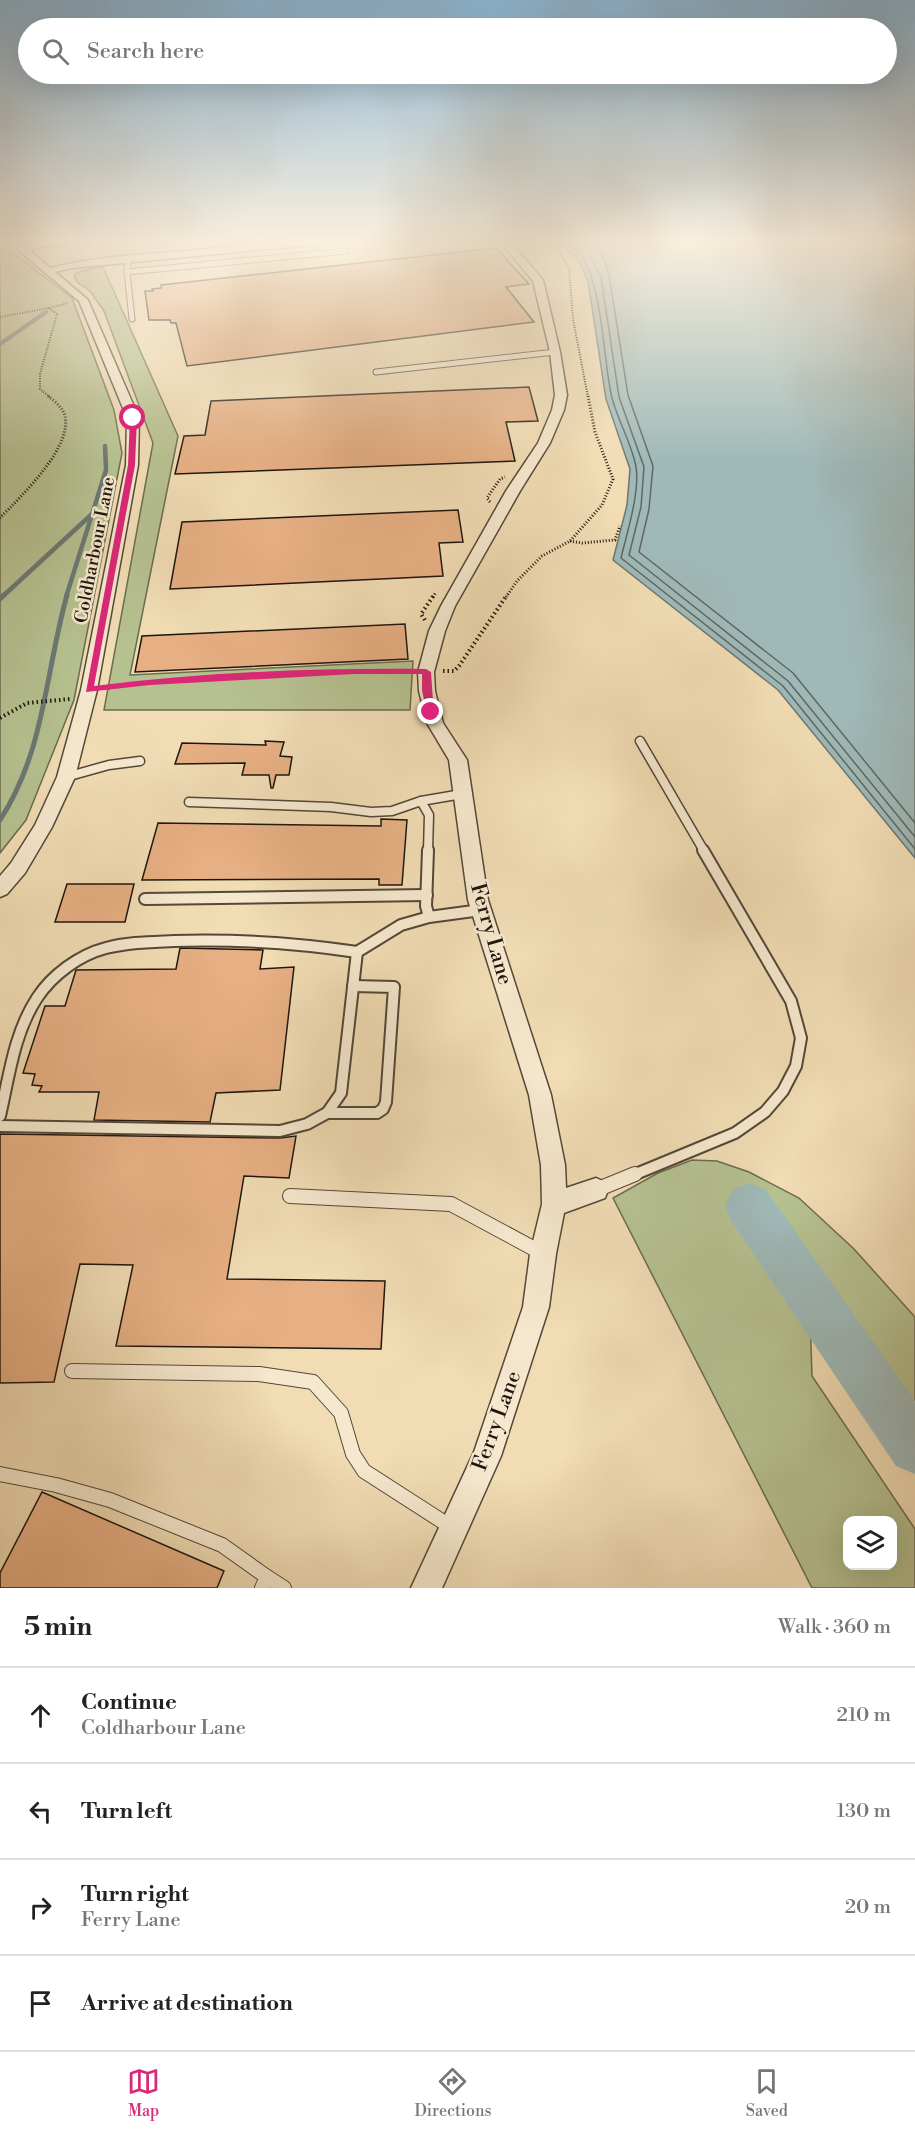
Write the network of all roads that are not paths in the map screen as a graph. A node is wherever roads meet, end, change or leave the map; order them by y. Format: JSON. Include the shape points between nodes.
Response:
{"nodes":[{"id":1,"x":89,"y":314,"type":"edge"},
{"id":2,"x":131,"y":314,"type":"edge"},
{"id":3,"x":546,"y":314,"type":"edge"},
{"id":4,"x":132,"y":319,"type":"dead end"},
{"id":5,"x":555,"y":352,"type":"junction"},
{"id":6,"x":376,"y":372,"type":"dead end"},
{"id":7,"x":639,"y":741,"type":"dead end"},
{"id":8,"x":140,"y":760,"type":"dead end"},
{"id":9,"x":66,"y":777,"type":"junction"},
{"id":10,"x":462,"y":794,"type":"junction"},
{"id":11,"x":421,"y":801,"type":"junction"},
{"id":12,"x":189,"y":802,"type":"dead end"},
{"id":13,"x":0,"y":889,"type":"edge"},
{"id":14,"x":427,"y":895,"type":"junction"},
{"id":15,"x":145,"y":899,"type":"dead end"},
{"id":16,"x":481,"y":910,"type":"junction"},
{"id":17,"x":429,"y":917,"type":"junction"},
{"id":18,"x":357,"y":952,"type":"junction"},
{"id":19,"x":353,"y":986,"type":"junction"},
{"id":20,"x":327,"y":1113,"type":"junction"},
{"id":21,"x":0,"y":1116,"type":"edge"},
{"id":22,"x":0,"y":1126,"type":"edge"},
{"id":23,"x":596,"y":1190,"type":"joint"},
{"id":24,"x":290,"y":1196,"type":"dead end"},
{"id":25,"x":554,"y":1204,"type":"junction"},
{"id":26,"x":543,"y":1254,"type":"junction"},
{"id":27,"x":72,"y":1371,"type":"dead end"},
{"id":28,"x":0,"y":1474,"type":"edge"},
{"id":29,"x":453,"y":1528,"type":"junction"},
{"id":30,"x":265,"y":1583,"type":"edge"},
{"id":31,"x":284,"y":1588,"type":"edge"},
{"id":32,"x":426,"y":1588,"type":"edge"}],
"edges":[{"from":1,"to":9,"type":"street","name":"Coldharbour Lane","via":[[133,418],[132,465],[89,690]]},
{"from":2,"to":4,"type":"lane"},
{"from":3,"to":5,"type":"street","name":"Ferry Lane"},
{"from":5,"to":6,"type":"lane"},
{"from":5,"to":10,"type":"street","name":"Ferry Lane","via":[[561,395],[554,420],[448,606],[426,672],[431,712],[458,760]]},
{"from":7,"to":23,"type":"lane","via":[[791,1001],[801,1038],[796,1066],[783,1091],[765,1112],[735,1132]]},
{"from":8,"to":9,"type":"lane"},
{"from":9,"to":13,"type":"street","name":"Coldharbour Lane","via":[[43,827]]},
{"from":10,"to":11,"type":"lane"},
{"from":10,"to":16,"type":"street","name":"Ferry Lane"},
{"from":11,"to":12,"type":"lane","via":[[392,811],[371,812]]},
{"from":11,"to":14,"type":"lane","via":[[429,815]]},
{"from":14,"to":15,"type":"lane"},
{"from":14,"to":17,"type":"lane"},
{"from":16,"to":17,"type":"lane"},
{"from":16,"to":25,"type":"street","name":"Ferry Lane","via":[[540,1095],[553,1165]]},
{"from":17,"to":18,"type":"lane","via":[[401,925]]},
{"from":18,"to":19,"type":"lane"},
{"from":18,"to":21,"type":"lane","via":[[305,943],[238,939],[129,943],[104,948],[55,977],[37,998],[18,1038]]},
{"from":19,"to":20,"type":"lane","via":[[341,1093]]},
{"from":19,"to":20,"type":"lane","via":[[394,987],[386,1102],[377,1113]]},
{"from":20,"to":22,"type":"lane","via":[[280,1131]]},
{"from":23,"to":25,"type":"street"},
{"from":24,"to":26,"type":"lane","via":[[451,1204]]},
{"from":25,"to":26,"type":"street","name":"Ferry Lane"},
{"from":26,"to":29,"type":"street","name":"Ferry Lane","via":[[533,1318],[487,1456]]},
{"from":27,"to":29,"type":"lane","via":[[259,1374],[313,1382],[341,1413],[353,1454],[363,1471]]},
{"from":28,"to":30,"type":"lane","via":[[110,1500],[222,1545]]},
{"from":29,"to":32,"type":"street","name":"Ferry Lane"},
{"from":30,"to":31,"type":"lane"}]}
